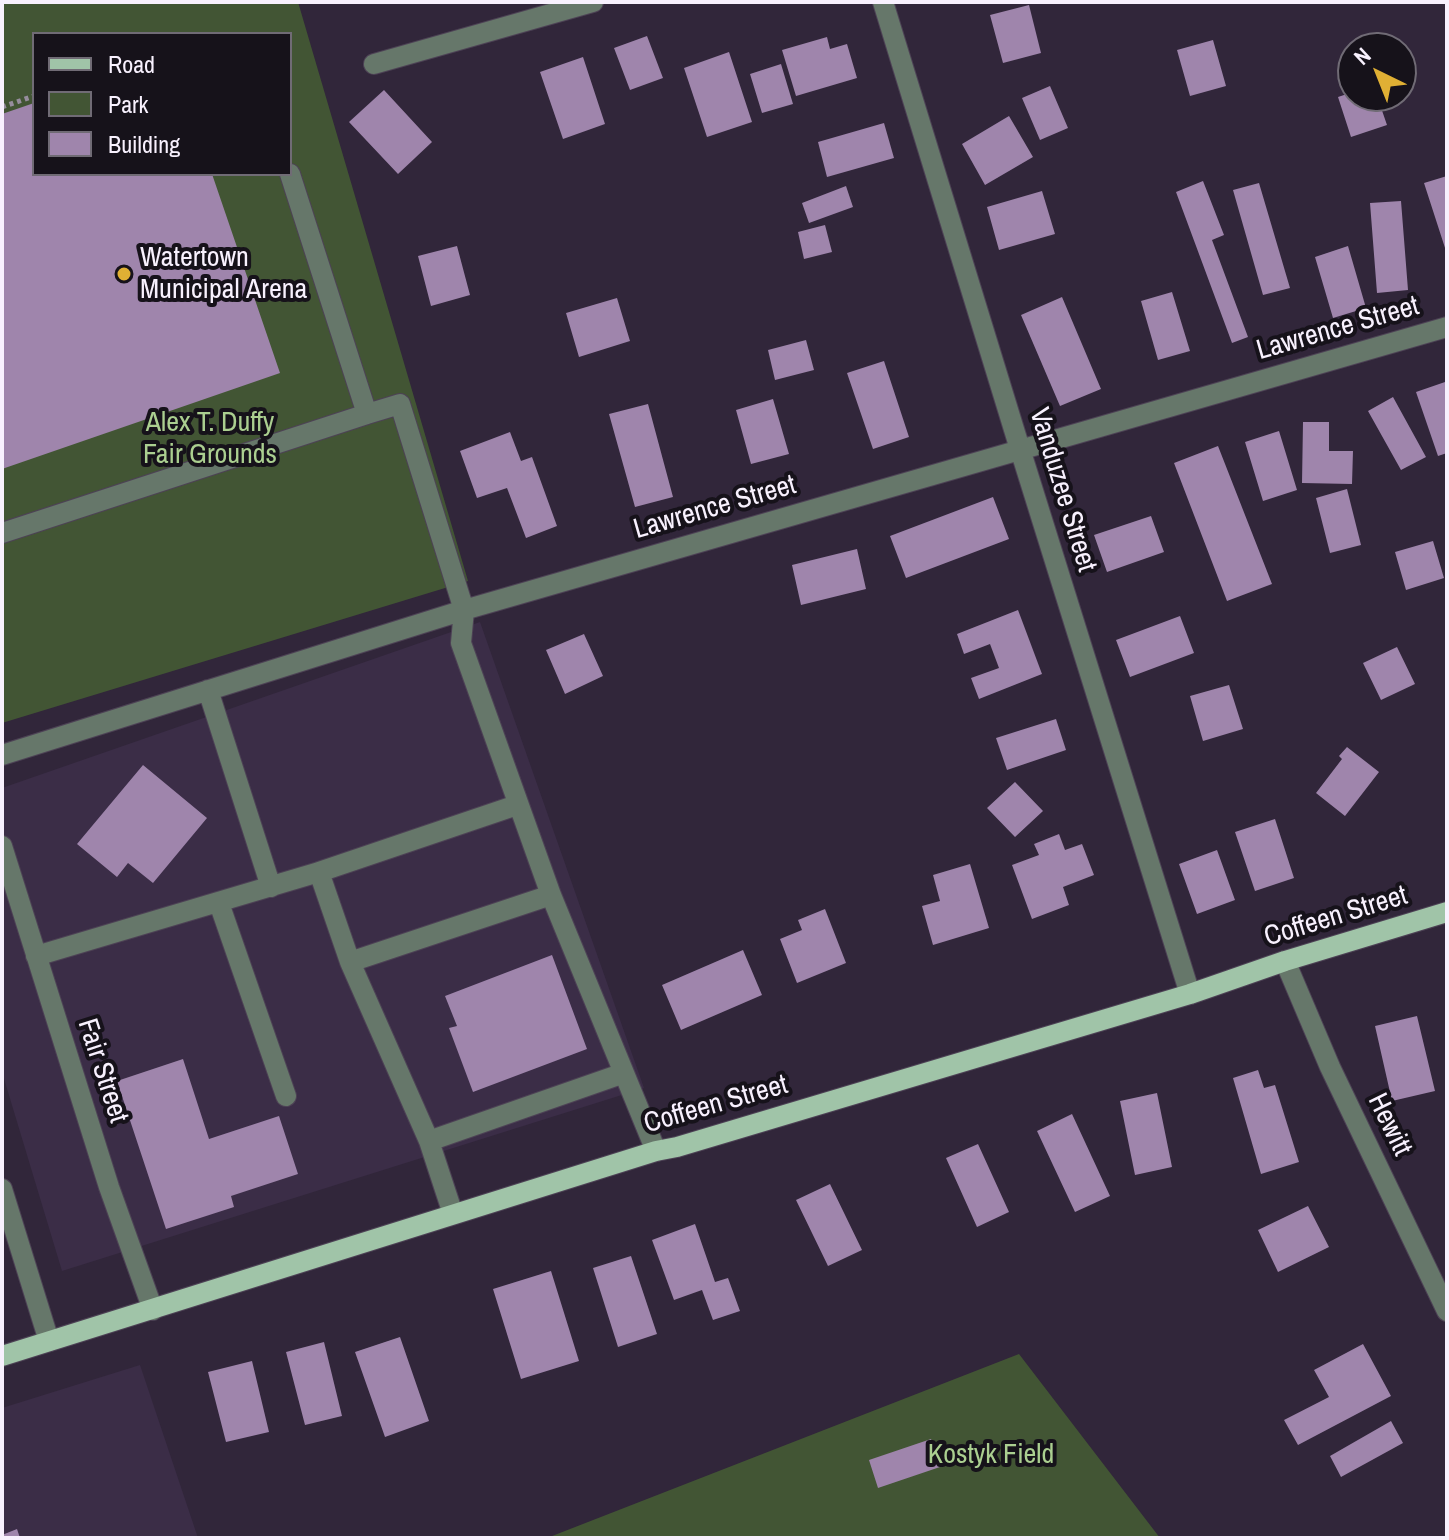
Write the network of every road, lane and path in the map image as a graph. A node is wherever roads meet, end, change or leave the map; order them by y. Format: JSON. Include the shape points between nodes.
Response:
{"nodes":[{"id":1,"x":593,"y":2,"type":"edge"},
{"id":2,"x":883,"y":2,"type":"edge"},
{"id":3,"x":374,"y":64,"type":"dead end"},
{"id":4,"x":32,"y":97,"type":"edge"},
{"id":5,"x":2,"y":107,"type":"edge"},
{"id":6,"x":291,"y":176,"type":"edge"},
{"id":7,"x":1447,"y":327,"type":"edge"},
{"id":8,"x":367,"y":414,"type":"junction"},
{"id":9,"x":1020,"y":449,"type":"junction"},
{"id":10,"x":2,"y":533,"type":"edge"},
{"id":11,"x":464,"y":610,"type":"junction"},
{"id":12,"x":208,"y":690,"type":"junction"},
{"id":13,"x":2,"y":755,"type":"edge"},
{"id":14,"x":517,"y":805,"type":"junction"},
{"id":15,"x":2,"y":846,"type":"edge"},
{"id":16,"x":319,"y":872,"type":"junction"},
{"id":17,"x":271,"y":887,"type":"junction"},
{"id":18,"x":551,"y":895,"type":"junction"},
{"id":19,"x":219,"y":903,"type":"junction"},
{"id":20,"x":1447,"y":912,"type":"edge"},
{"id":21,"x":36,"y":956,"type":"junction"},
{"id":22,"x":1285,"y":961,"type":"junction"},
{"id":23,"x":350,"y":962,"type":"junction"},
{"id":24,"x":1190,"y":994,"type":"junction"},
{"id":25,"x":624,"y":1073,"type":"junction"},
{"id":26,"x":286,"y":1096,"type":"dead end"},
{"id":27,"x":429,"y":1141,"type":"junction"},
{"id":28,"x":656,"y":1151,"type":"junction"},
{"id":29,"x":2,"y":1189,"type":"edge"},
{"id":30,"x":453,"y":1214,"type":"junction"},
{"id":31,"x":153,"y":1310,"type":"junction"},
{"id":32,"x":1447,"y":1311,"type":"edge"},
{"id":33,"x":49,"y":1341,"type":"junction"},
{"id":34,"x":2,"y":1356,"type":"edge"}],
"edges":[{"from":1,"to":3,"type":"street"},
{"from":2,"to":9,"type":"street","name":"Vanduzee Street"},
{"from":4,"to":5,"type":"path"},
{"from":6,"to":8,"type":"street"},
{"from":7,"to":9,"type":"street","name":"Lawrence Street"},
{"from":8,"to":10,"type":"street"},
{"from":8,"to":11,"type":"street","via":[[400,404]]},
{"from":9,"to":11,"type":"street","name":"Lawrence Street"},
{"from":9,"to":24,"type":"street","name":"Vanduzee Street"},
{"from":11,"to":12,"type":"street","name":"Lawrence Street"},
{"from":11,"to":14,"type":"street","via":[[461,643]]},
{"from":12,"to":13,"type":"street","name":"Lawrence Street"},
{"from":12,"to":17,"type":"street"},
{"from":14,"to":16,"type":"street"},
{"from":14,"to":18,"type":"street"},
{"from":15,"to":21,"type":"street","name":"Fair Street"},
{"from":16,"to":17,"type":"street"},
{"from":16,"to":23,"type":"street"},
{"from":17,"to":19,"type":"street"},
{"from":18,"to":23,"type":"street"},
{"from":18,"to":25,"type":"street"},
{"from":19,"to":21,"type":"street"},
{"from":19,"to":26,"type":"street"},
{"from":20,"to":22,"type":"main road","name":"Coffeen Street"},
{"from":21,"to":31,"type":"street","name":"Fair Street"},
{"from":22,"to":24,"type":"main road","name":"Coffeen Street"},
{"from":22,"to":32,"type":"street","name":"Hewitt"},
{"from":23,"to":27,"type":"street"},
{"from":24,"to":28,"type":"main road","name":"Coffeen Street"},
{"from":25,"to":27,"type":"street"},
{"from":25,"to":28,"type":"street"},
{"from":27,"to":30,"type":"street"},
{"from":28,"to":30,"type":"main road","name":"Coffeen Street"},
{"from":29,"to":33,"type":"street"},
{"from":30,"to":31,"type":"main road","name":"Coffeen Street"},
{"from":31,"to":33,"type":"main road","name":"Coffeen Street"},
{"from":33,"to":34,"type":"main road","name":"Coffeen Street"}]}
